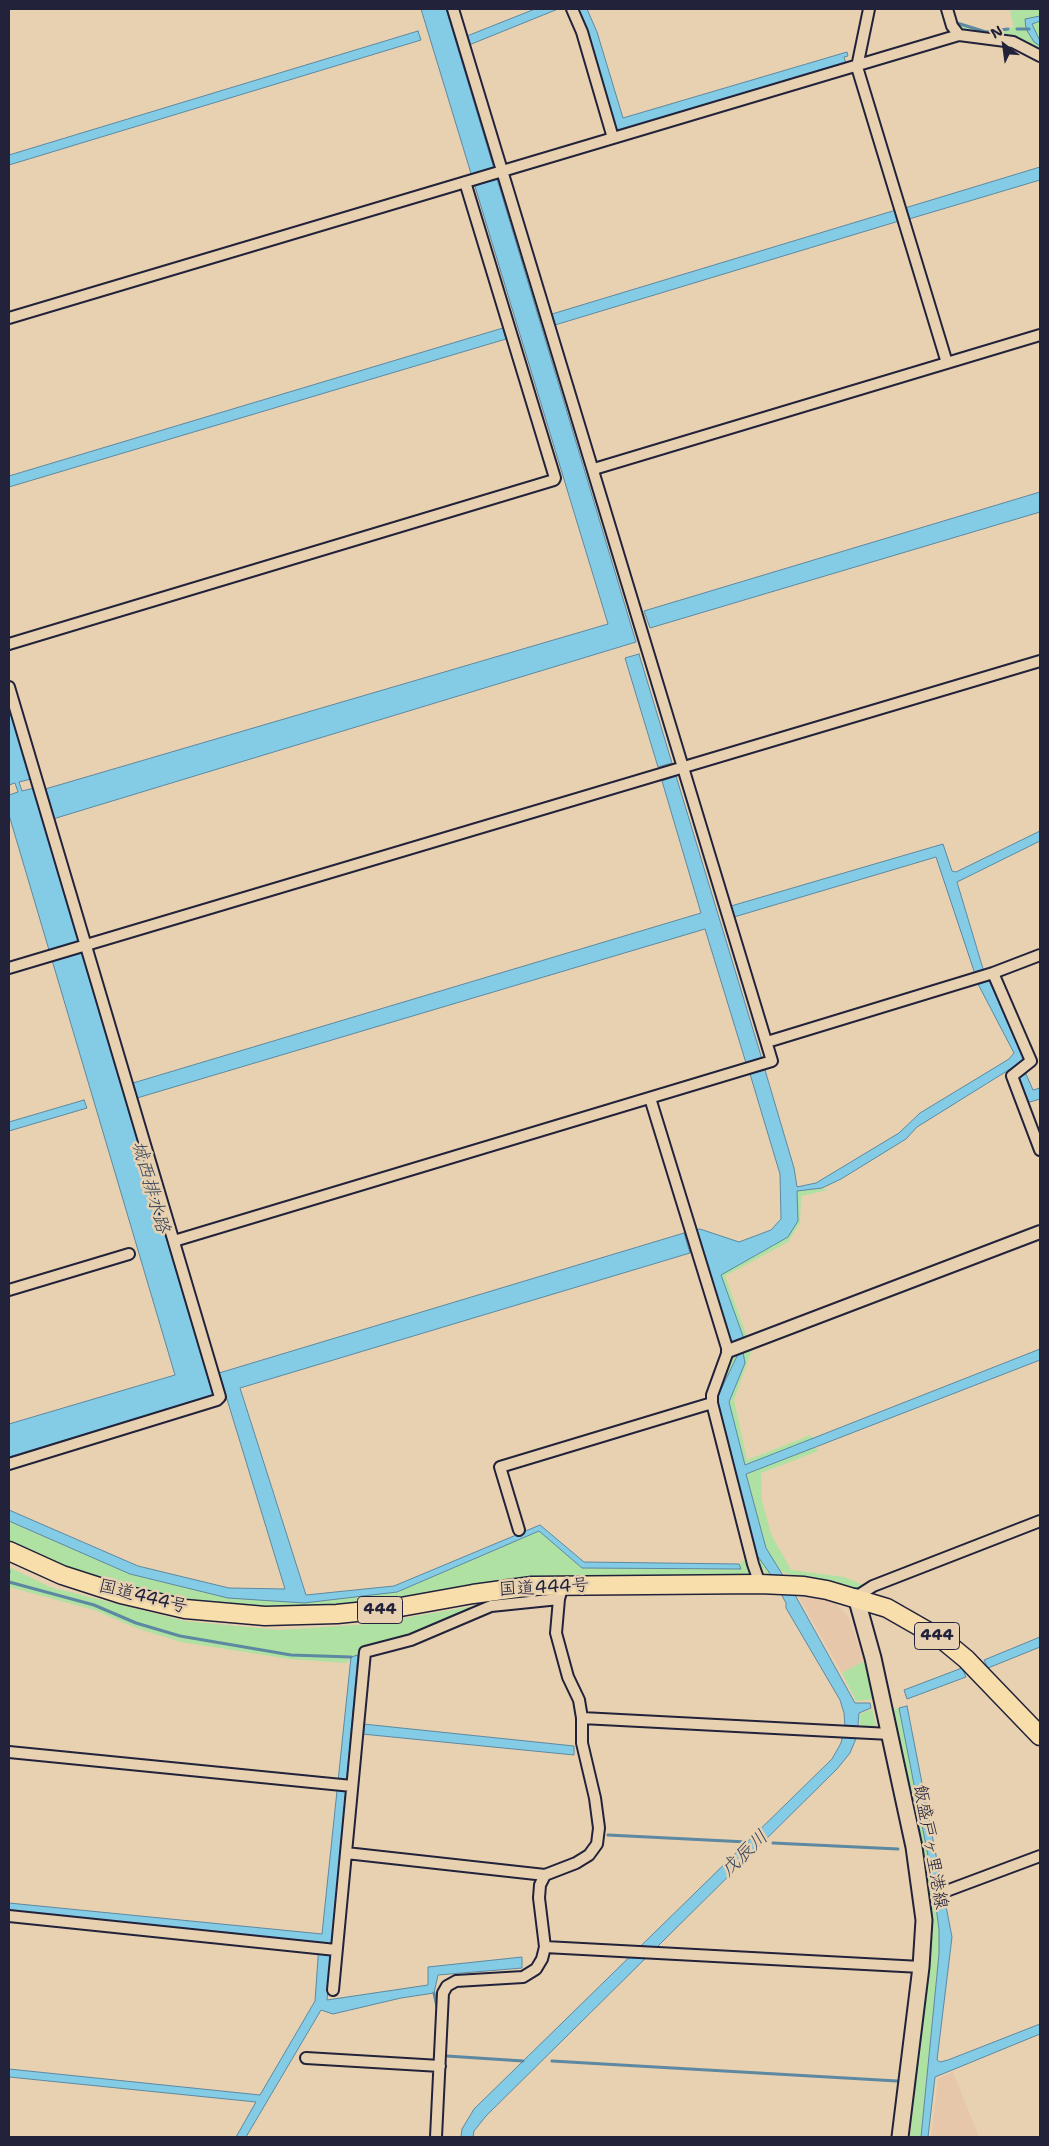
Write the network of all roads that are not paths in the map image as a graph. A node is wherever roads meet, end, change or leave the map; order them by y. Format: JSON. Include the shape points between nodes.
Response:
{"nodes":[{"id":1,"x":453,"y":9,"type":"edge"},
{"id":2,"x":572,"y":9,"type":"edge"},
{"id":3,"x":869,"y":9,"type":"edge"},
{"id":4,"x":947,"y":9,"type":"edge"},
{"id":5,"x":959,"y":35,"type":"junction"},
{"id":6,"x":1040,"y":56,"type":"edge"},
{"id":7,"x":857,"y":67,"type":"junction"},
{"id":8,"x":613,"y":138,"type":"junction"},
{"id":9,"x":502,"y":171,"type":"junction"},
{"id":10,"x":467,"y":182,"type":"junction"},
{"id":11,"x":9,"y":318,"type":"edge"},
{"id":12,"x":1040,"y":335,"type":"edge"},
{"id":13,"x":947,"y":363,"type":"junction"},
{"id":14,"x":594,"y":469,"type":"junction"},
{"id":15,"x":9,"y":644,"type":"edge"},
{"id":16,"x":1040,"y":661,"type":"edge"},
{"id":17,"x":9,"y":687,"type":"edge"},
{"id":18,"x":684,"y":767,"type":"junction"},
{"id":19,"x":84,"y":946,"type":"junction"},
{"id":20,"x":1040,"y":955,"type":"edge"},
{"id":21,"x":9,"y":968,"type":"edge"},
{"id":22,"x":993,"y":973,"type":"junction"},
{"id":23,"x":767,"y":1042,"type":"junction"},
{"id":24,"x":650,"y":1098,"type":"junction"},
{"id":25,"x":1040,"y":1150,"type":"edge"},
{"id":26,"x":1040,"y":1232,"type":"edge"},
{"id":27,"x":174,"y":1241,"type":"junction"},
{"id":28,"x":128,"y":1254,"type":"dead end"},
{"id":29,"x":9,"y":1290,"type":"edge"},
{"id":30,"x":728,"y":1351,"type":"junction"},
{"id":31,"x":712,"y":1403,"type":"junction"},
{"id":32,"x":9,"y":1464,"type":"edge"},
{"id":33,"x":1040,"y":1521,"type":"edge"},
{"id":34,"x":519,"y":1530,"type":"dead end"},
{"id":35,"x":9,"y":1552,"type":"edge"},
{"id":36,"x":760,"y":1584,"type":"junction"},
{"id":37,"x":561,"y":1592,"type":"junction"},
{"id":38,"x":856,"y":1597,"type":"junction"},
{"id":39,"x":582,"y":1718,"type":"junction"},
{"id":40,"x":890,"y":1734,"type":"junction"},
{"id":41,"x":1040,"y":1736,"type":"edge"},
{"id":42,"x":9,"y":1752,"type":"edge"},
{"id":43,"x":352,"y":1786,"type":"junction"},
{"id":44,"x":346,"y":1853,"type":"junction"},
{"id":45,"x":1040,"y":1856,"type":"edge"},
{"id":46,"x":545,"y":1875,"type":"junction"},
{"id":47,"x":949,"y":1890,"type":"dead end"},
{"id":48,"x":9,"y":1916,"type":"edge"},
{"id":49,"x":545,"y":1947,"type":"junction"},
{"id":50,"x":336,"y":1950,"type":"junction"},
{"id":51,"x":920,"y":1967,"type":"junction"},
{"id":52,"x":333,"y":1990,"type":"dead end"},
{"id":53,"x":306,"y":2058,"type":"dead end"},
{"id":54,"x":440,"y":2066,"type":"junction"},
{"id":55,"x":436,"y":2137,"type":"edge"},
{"id":56,"x":900,"y":2137,"type":"edge"}],
"edges":[{"from":1,"to":9,"type":"street"},
{"from":2,"to":8,"type":"street","via":[[582,32]]},
{"from":3,"to":7,"type":"street"},
{"from":4,"to":5,"type":"street","via":[[952,26]]},
{"from":5,"to":6,"type":"street","via":[[1013,42]]},
{"from":5,"to":7,"type":"street"},
{"from":7,"to":8,"type":"street"},
{"from":7,"to":13,"type":"street"},
{"from":8,"to":9,"type":"street"},
{"from":9,"to":10,"type":"street"},
{"from":9,"to":14,"type":"street"},
{"from":10,"to":11,"type":"street"},
{"from":10,"to":15,"type":"street","via":[[554,480]]},
{"from":12,"to":13,"type":"street"},
{"from":13,"to":14,"type":"street"},
{"from":14,"to":18,"type":"street"},
{"from":16,"to":18,"type":"street"},
{"from":17,"to":19,"type":"street"},
{"from":18,"to":19,"type":"street"},
{"from":18,"to":23,"type":"street"},
{"from":19,"to":21,"type":"street"},
{"from":19,"to":27,"type":"street"},
{"from":20,"to":22,"type":"street"},
{"from":22,"to":23,"type":"street"},
{"from":22,"to":25,"type":"street","via":[[1031,1061],[1012,1076]]},
{"from":23,"to":24,"type":"street","via":[[772,1061]]},
{"from":24,"to":27,"type":"street"},
{"from":24,"to":30,"type":"street"},
{"from":26,"to":30,"type":"street"},
{"from":27,"to":32,"type":"street","via":[[220,1397]]},
{"from":28,"to":29,"type":"street"},
{"from":30,"to":31,"type":"street"},
{"from":31,"to":34,"type":"street","via":[[500,1467]]},
{"from":31,"to":36,"type":"street"},
{"from":33,"to":38,"type":"street","via":[[873,1586]]},
{"from":35,"to":37,"type":"highway","name":"国道444号","number":"444","via":[[62,1575],[121,1594],[185,1609],[265,1616],[395,1608],[473,1594]]},
{"from":36,"to":37,"type":"highway","name":"国道444号","number":"444"},
{"from":36,"to":38,"type":"highway","name":"国道444号","number":"444","via":[[804,1586]]},
{"from":37,"to":39,"type":"street","via":[[556,1633]]},
{"from":37,"to":43,"type":"street","via":[[491,1606],[411,1640],[365,1652]]},
{"from":38,"to":40,"type":"main road","name":"飯盛戸ヶ里港線"},
{"from":38,"to":41,"type":"highway","name":"国道444号","number":"444","via":[[887,1608],[943,1640]]},
{"from":39,"to":40,"type":"street"},
{"from":39,"to":46,"type":"street","via":[[582,1743],[598,1820],[597,1844],[589,1855]]},
{"from":40,"to":51,"type":"main road","name":"飯盛戸ヶ里港線","via":[[921,1892],[924,1920]]},
{"from":42,"to":43,"type":"street"},
{"from":43,"to":44,"type":"street"},
{"from":44,"to":46,"type":"street"},
{"from":44,"to":50,"type":"street"},
{"from":45,"to":47,"type":"street"},
{"from":46,"to":49,"type":"street","via":[[540,1884],[539,1898]]},
{"from":48,"to":50,"type":"street"},
{"from":49,"to":51,"type":"street"},
{"from":49,"to":54,"type":"street","via":[[536,1969],[523,1977],[456,1981],[447,1986],[443,1993]]},
{"from":50,"to":52,"type":"street"},
{"from":51,"to":56,"type":"main road","name":"飯盛戸ヶ里港線"},
{"from":53,"to":54,"type":"street"},
{"from":54,"to":55,"type":"street"}]}
